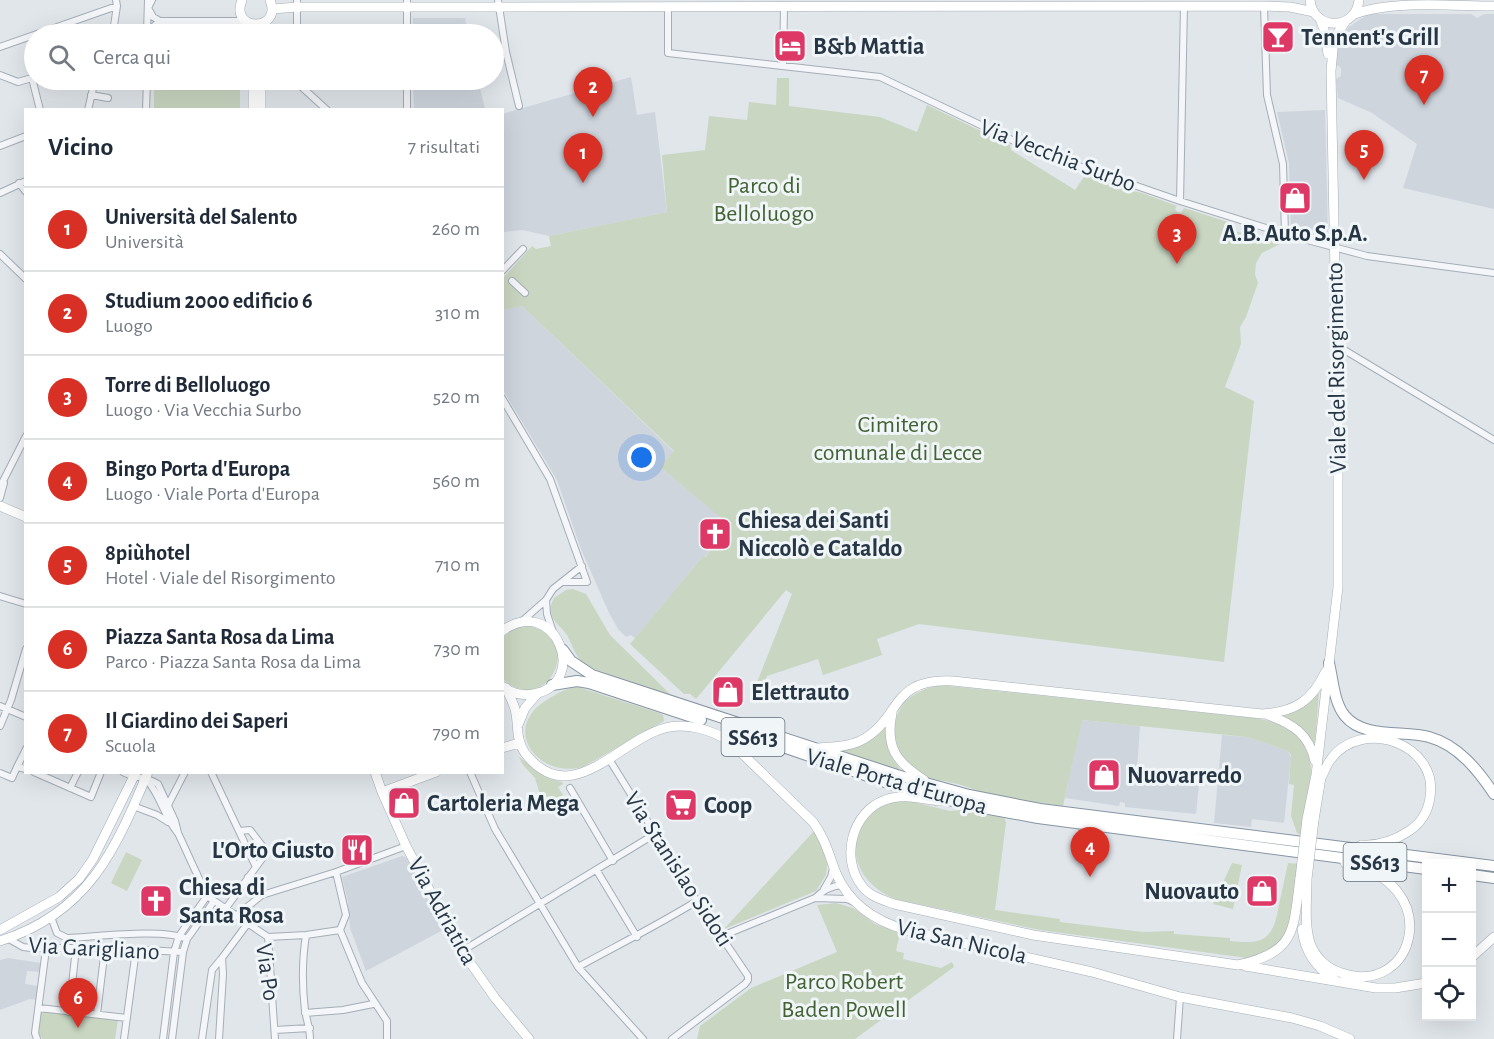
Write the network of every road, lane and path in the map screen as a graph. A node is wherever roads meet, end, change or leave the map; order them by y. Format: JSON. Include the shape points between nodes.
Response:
{"nodes":[{"id":1,"x":150,"y":0,"type":"edge"},
{"id":2,"x":242,"y":0,"type":"edge"},
{"id":3,"x":1310,"y":0,"type":"edge"},
{"id":4,"x":1359,"y":0,"type":"edge"},
{"id":5,"x":1371,"y":0,"type":"edge"},
{"id":6,"x":117,"y":3,"type":"edge"},
{"id":7,"x":407,"y":3,"type":"edge"},
{"id":8,"x":498,"y":3,"type":"edge"},
{"id":9,"x":720,"y":3,"type":"edge"},
{"id":10,"x":886,"y":3,"type":"edge"},
{"id":11,"x":1060,"y":3,"type":"edge"},
{"id":12,"x":1107,"y":3,"type":"edge"},
{"id":13,"x":297,"y":4,"type":"edge"},
{"id":14,"x":451,"y":4,"type":"edge"},
{"id":15,"x":272,"y":5,"type":"edge"},
{"id":16,"x":668,"y":6,"type":"junction"},
{"id":17,"x":784,"y":6,"type":"junction"},
{"id":18,"x":1184,"y":6,"type":"junction"},
{"id":19,"x":1263,"y":6,"type":"junction"},
{"id":20,"x":1391,"y":6,"type":"junction"},
{"id":21,"x":1494,"y":6,"type":"edge"},
{"id":22,"x":148,"y":8,"type":"junction"},
{"id":23,"x":1355,"y":14,"type":"junction"},
{"id":24,"x":1317,"y":16,"type":"junction"},
{"id":25,"x":160,"y":21,"type":"junction"},
{"id":26,"x":247,"y":22,"type":"junction"},
{"id":27,"x":1345,"y":22,"type":"junction"},
{"id":28,"x":263,"y":23,"type":"edge"},
{"id":29,"x":61,"y":24,"type":"edge"},
{"id":30,"x":114,"y":24,"type":"edge"},
{"id":31,"x":147,"y":24,"type":"edge"},
{"id":32,"x":157,"y":24,"type":"edge"},
{"id":33,"x":254,"y":24,"type":"edge"},
{"id":34,"x":297,"y":24,"type":"edge"},
{"id":35,"x":407,"y":24,"type":"edge"},
{"id":36,"x":502,"y":24,"type":"edge"},
{"id":37,"x":504,"y":32,"type":"edge"},
{"id":38,"x":24,"y":38,"type":"edge"},
{"id":39,"x":0,"y":47,"type":"edge"},
{"id":40,"x":783,"y":66,"type":"junction"},
{"id":41,"x":1331,"y":71,"type":"junction"},
{"id":42,"x":0,"y":75,"type":"edge"},
{"id":43,"x":24,"y":80,"type":"edge"},
{"id":44,"x":35,"y":90,"type":"edge"},
{"id":45,"x":92,"y":90,"type":"edge"},
{"id":46,"x":147,"y":90,"type":"edge"},
{"id":47,"x":253,"y":90,"type":"edge"},
{"id":48,"x":261,"y":90,"type":"edge"},
{"id":49,"x":306,"y":90,"type":"edge"},
{"id":50,"x":407,"y":90,"type":"edge"},
{"id":51,"x":91,"y":95,"type":"junction"},
{"id":52,"x":108,"y":98,"type":"dead end"},
{"id":53,"x":519,"y":106,"type":"dead end"},
{"id":54,"x":40,"y":108,"type":"edge"},
{"id":55,"x":88,"y":108,"type":"edge"},
{"id":56,"x":146,"y":108,"type":"edge"},
{"id":57,"x":253,"y":108,"type":"edge"},
{"id":58,"x":261,"y":108,"type":"edge"},
{"id":59,"x":325,"y":108,"type":"edge"},
{"id":60,"x":407,"y":108,"type":"edge"},
{"id":61,"x":24,"y":137,"type":"edge"},
{"id":62,"x":0,"y":146,"type":"edge"},
{"id":63,"x":22,"y":182,"type":"edge"},
{"id":64,"x":0,"y":193,"type":"edge"},
{"id":65,"x":1180,"y":201,"type":"junction"},
{"id":66,"x":1285,"y":234,"type":"junction"},
{"id":67,"x":1334,"y":247,"type":"junction"},
{"id":68,"x":523,"y":249,"type":"dead end"},
{"id":69,"x":0,"y":254,"type":"edge"},
{"id":70,"x":504,"y":273,"type":"edge"},
{"id":71,"x":1494,"y":273,"type":"edge"},
{"id":72,"x":24,"y":277,"type":"edge"},
{"id":73,"x":512,"y":281,"type":"dead end"},
{"id":74,"x":525,"y":293,"type":"dead end"},
{"id":75,"x":1336,"y":345,"type":"junction"},
{"id":76,"x":504,"y":401,"type":"edge"},
{"id":77,"x":24,"y":439,"type":"edge"},
{"id":78,"x":1494,"y":440,"type":"edge"},
{"id":79,"x":4,"y":480,"type":"junction"},
{"id":80,"x":0,"y":487,"type":"edge"},
{"id":81,"x":2,"y":505,"type":"edge"},
{"id":82,"x":24,"y":511,"type":"edge"},
{"id":83,"x":24,"y":516,"type":"edge"},
{"id":84,"x":582,"y":566,"type":"junction"},
{"id":85,"x":563,"y":582,"type":"junction"},
{"id":86,"x":0,"y":596,"type":"edge"},
{"id":87,"x":546,"y":600,"type":"junction"},
{"id":88,"x":24,"y":603,"type":"edge"},
{"id":89,"x":520,"y":622,"type":"junction"},
{"id":90,"x":504,"y":630,"type":"edge"},
{"id":91,"x":553,"y":632,"type":"junction"},
{"id":92,"x":563,"y":650,"type":"junction"},
{"id":93,"x":24,"y":656,"type":"edge"},
{"id":94,"x":1329,"y":663,"type":"junction"},
{"id":95,"x":552,"y":685,"type":"junction"},
{"id":96,"x":504,"y":687,"type":"edge"},
{"id":97,"x":537,"y":694,"type":"junction"},
{"id":98,"x":0,"y":705,"type":"edge"},
{"id":99,"x":8,"y":708,"type":"junction"},
{"id":100,"x":892,"y":710,"type":"junction"},
{"id":101,"x":1262,"y":714,"type":"junction"},
{"id":102,"x":24,"y":716,"type":"edge"},
{"id":103,"x":518,"y":724,"type":"junction"},
{"id":104,"x":0,"y":726,"type":"edge"},
{"id":105,"x":519,"y":742,"type":"junction"},
{"id":106,"x":504,"y":747,"type":"edge"},
{"id":107,"x":815,"y":748,"type":"junction"},
{"id":108,"x":24,"y":753,"type":"edge"},
{"id":109,"x":609,"y":759,"type":"junction"},
{"id":110,"x":17,"y":766,"type":"junction"},
{"id":111,"x":24,"y":768,"type":"edge"},
{"id":112,"x":0,"y":773,"type":"edge"},
{"id":113,"x":77,"y":774,"type":"edge"},
{"id":114,"x":100,"y":774,"type":"edge"},
{"id":115,"x":184,"y":774,"type":"edge"},
{"id":116,"x":212,"y":774,"type":"edge"},
{"id":117,"x":376,"y":774,"type":"edge"},
{"id":118,"x":431,"y":774,"type":"edge"},
{"id":119,"x":471,"y":774,"type":"edge"},
{"id":120,"x":135,"y":775,"type":"edge"},
{"id":121,"x":1319,"y":775,"type":"junction"},
{"id":122,"x":50,"y":776,"type":"edge"},
{"id":123,"x":146,"y":776,"type":"edge"},
{"id":124,"x":935,"y":786,"type":"junction"},
{"id":125,"x":70,"y":788,"type":"junction"},
{"id":126,"x":570,"y":788,"type":"dead end"},
{"id":127,"x":382,"y":792,"type":"junction"},
{"id":128,"x":1494,"y":794,"type":"edge"},
{"id":129,"x":952,"y":802,"type":"junction"},
{"id":130,"x":133,"y":806,"type":"junction"},
{"id":131,"x":168,"y":806,"type":"junction"},
{"id":132,"x":170,"y":823,"type":"junction"},
{"id":133,"x":239,"y":831,"type":"junction"},
{"id":134,"x":178,"y":833,"type":"junction"},
{"id":135,"x":655,"y":834,"type":"junction"},
{"id":136,"x":406,"y":846,"type":"junction"},
{"id":137,"x":1324,"y":850,"type":"junction"},
{"id":138,"x":613,"y":861,"type":"junction"},
{"id":139,"x":833,"y":864,"type":"junction"},
{"id":140,"x":1494,"y":866,"type":"edge"},
{"id":141,"x":256,"y":867,"type":"junction"},
{"id":142,"x":1422,"y":868,"type":"edge"},
{"id":143,"x":597,"y":871,"type":"junction"},
{"id":144,"x":336,"y":872,"type":"junction"},
{"id":145,"x":1476,"y":876,"type":"edge"},
{"id":146,"x":248,"y":877,"type":"junction"},
{"id":147,"x":1304,"y":878,"type":"junction"},
{"id":148,"x":1494,"y":878,"type":"edge"},
{"id":149,"x":842,"y":885,"type":"junction"},
{"id":150,"x":823,"y":891,"type":"junction"},
{"id":151,"x":261,"y":895,"type":"junction"},
{"id":152,"x":207,"y":896,"type":"junction"},
{"id":153,"x":830,"y":897,"type":"junction"},
{"id":154,"x":815,"y":898,"type":"junction"},
{"id":155,"x":214,"y":901,"type":"junction"},
{"id":156,"x":697,"y":901,"type":"junction"},
{"id":157,"x":855,"y":902,"type":"junction"},
{"id":158,"x":540,"y":904,"type":"junction"},
{"id":159,"x":226,"y":908,"type":"junction"},
{"id":160,"x":237,"y":915,"type":"junction"},
{"id":161,"x":51,"y":917,"type":"junction"},
{"id":162,"x":248,"y":923,"type":"junction"},
{"id":163,"x":0,"y":930,"type":"edge"},
{"id":164,"x":340,"y":930,"type":"junction"},
{"id":165,"x":306,"y":935,"type":"junction"},
{"id":166,"x":179,"y":936,"type":"junction"},
{"id":167,"x":722,"y":936,"type":"junction"},
{"id":168,"x":268,"y":937,"type":"junction"},
{"id":169,"x":637,"y":937,"type":"junction"},
{"id":170,"x":1494,"y":937,"type":"edge"},
{"id":171,"x":187,"y":939,"type":"junction"},
{"id":172,"x":4,"y":940,"type":"edge"},
{"id":173,"x":76,"y":948,"type":"junction"},
{"id":174,"x":105,"y":948,"type":"junction"},
{"id":175,"x":46,"y":949,"type":"junction"},
{"id":176,"x":136,"y":950,"type":"junction"},
{"id":177,"x":462,"y":951,"type":"junction"},
{"id":178,"x":174,"y":952,"type":"junction"},
{"id":179,"x":183,"y":952,"type":"junction"},
{"id":180,"x":1476,"y":953,"type":"edge"},
{"id":181,"x":222,"y":958,"type":"junction"},
{"id":182,"x":1238,"y":965,"type":"junction"},
{"id":183,"x":579,"y":968,"type":"junction"},
{"id":184,"x":1338,"y":982,"type":"junction"},
{"id":185,"x":1422,"y":984,"type":"edge"},
{"id":186,"x":1180,"y":997,"type":"junction"},
{"id":187,"x":374,"y":1004,"type":"junction"},
{"id":188,"x":39,"y":1008,"type":"junction"},
{"id":189,"x":69,"y":1012,"type":"junction"},
{"id":190,"x":305,"y":1012,"type":"junction"},
{"id":191,"x":97,"y":1014,"type":"junction"},
{"id":192,"x":127,"y":1018,"type":"junction"},
{"id":193,"x":310,"y":1028,"type":"junction"},
{"id":194,"x":275,"y":1030,"type":"junction"},
{"id":195,"x":36,"y":1036,"type":"edge"},
{"id":196,"x":124,"y":1039,"type":"edge"},
{"id":197,"x":163,"y":1039,"type":"edge"},
{"id":198,"x":172,"y":1039,"type":"edge"},
{"id":199,"x":202,"y":1039,"type":"edge"},
{"id":200,"x":219,"y":1039,"type":"edge"},
{"id":201,"x":275,"y":1039,"type":"edge"},
{"id":202,"x":310,"y":1039,"type":"edge"},
{"id":203,"x":387,"y":1039,"type":"edge"},
{"id":204,"x":529,"y":1039,"type":"edge"},
{"id":205,"x":643,"y":1039,"type":"edge"},
{"id":206,"x":673,"y":1039,"type":"edge"},
{"id":207,"x":1177,"y":1039,"type":"edge"},
{"id":208,"x":1350,"y":1039,"type":"edge"}],
"edges":[{"from":1,"to":22,"type":"street"},
{"from":2,"to":26,"type":"main road","via":[[240,9]]},
{"from":3,"to":24,"type":"main road","name":"Viale del Risorgimento"},
{"from":4,"to":23,"type":"main road"},
{"from":5,"to":20,"type":"main road"},
{"from":6,"to":29,"type":"street"},
{"from":6,"to":30,"type":"street"},
{"from":7,"to":13,"type":"main road"},
{"from":7,"to":14,"type":"main road"},
{"from":7,"to":35,"type":"street"},
{"from":8,"to":14,"type":"main road"},
{"from":8,"to":16,"type":"main road"},
{"from":8,"to":36,"type":"street"},
{"from":9,"to":16,"type":"main road"},
{"from":9,"to":17,"type":"main road"},
{"from":10,"to":11,"type":"main road"},
{"from":10,"to":17,"type":"main road"},
{"from":11,"to":12,"type":"main road"},
{"from":12,"to":18,"type":"main road"},
{"from":13,"to":15,"type":"main road"},
{"from":13,"to":34,"type":"street"},
{"from":15,"to":28,"type":"main road","via":[[271,16]]},
{"from":16,"to":40,"type":"street","name":"Via Vecchia Surbo","via":[[668,52]]},
{"from":17,"to":40,"type":"street"},
{"from":18,"to":19,"type":"main road"},
{"from":18,"to":65,"type":"street"},
{"from":19,"to":24,"type":"main road","via":[[1290,7]]},
{"from":19,"to":66,"type":"street","via":[[1267,95],[1283,164]]},
{"from":20,"to":21,"type":"main road"},
{"from":20,"to":23,"type":"main road"},
{"from":22,"to":25,"type":"street"},
{"from":22,"to":31,"type":"street"},
{"from":23,"to":27,"type":"main road"},
{"from":24,"to":27,"type":"main road","via":[[1333,24]]},
{"from":24,"to":41,"type":"main road","name":"Viale del Risorgimento","via":[[1327,39]]},
{"from":25,"to":26,"type":"street"},
{"from":25,"to":32,"type":"street"},
{"from":26,"to":33,"type":"main road"},
{"from":27,"to":41,"type":"main road","name":"Viale del Risorgimento","via":[[1334,39]]},
{"from":37,"to":53,"type":"street"},
{"from":38,"to":39,"type":"street"},
{"from":40,"to":65,"type":"street","name":"Via Vecchia Surbo","via":[[880,77],[1033,150]]},
{"from":41,"to":67,"type":"main road","name":"Viale del Risorgimento"},
{"from":42,"to":43,"type":"street"},
{"from":44,"to":54,"type":"street"},
{"from":45,"to":51,"type":"street"},
{"from":46,"to":56,"type":"street"},
{"from":47,"to":57,"type":"main road"},
{"from":48,"to":58,"type":"main road"},
{"from":49,"to":59,"type":"street"},
{"from":50,"to":60,"type":"street"},
{"from":51,"to":52,"type":"street"},
{"from":51,"to":55,"type":"street"},
{"from":61,"to":62,"type":"street"},
{"from":63,"to":64,"type":"street"},
{"from":65,"to":66,"type":"street","name":"Via Vecchia Surbo"},
{"from":66,"to":67,"type":"street","name":"Via Vecchia Surbo"},
{"from":67,"to":71,"type":"street","name":"Via Vecchia Surbo","via":[[1367,256]]},
{"from":67,"to":75,"type":"main road","name":"Viale del Risorgimento"},
{"from":68,"to":70,"type":"street"},
{"from":69,"to":72,"type":"street"},
{"from":73,"to":74,"type":"street"},
{"from":75,"to":78,"type":"street"},
{"from":75,"to":94,"type":"main road","name":"Viale del Risorgimento","via":[[1338,587]]},
{"from":76,"to":84,"type":"street","via":[[550,479]]},
{"from":77,"to":79,"type":"street"},
{"from":79,"to":80,"type":"street"},
{"from":79,"to":81,"type":"street"},
{"from":81,"to":82,"type":"main road"},
{"from":81,"to":83,"type":"main road"},
{"from":84,"to":85,"type":"street"},
{"from":84,"to":85,"type":"street","via":[[587,582]]},
{"from":85,"to":87,"type":"street"},
{"from":86,"to":88,"type":"street"},
{"from":87,"to":89,"type":"street"},
{"from":87,"to":91,"type":"street"},
{"from":89,"to":90,"type":"main road"},
{"from":89,"to":91,"type":"main road","via":[[533,622]]},
{"from":91,"to":92,"type":"main road","name":"Viale Porta d'Europa"},
{"from":92,"to":95,"type":"main road","via":[[560,676]]},
{"from":92,"to":107,"type":"highway","name":"Viale Porta d'Europa","number":"SS613","via":[[592,675]]},
{"from":93,"to":99,"type":"street"},
{"from":94,"to":101,"type":"main road","via":[[1318,688],[1299,705],[1281,713]]},
{"from":94,"to":121,"type":"main road","name":"Viale del Risorgimento"},
{"from":94,"to":128,"type":"highway","via":[[1340,707],[1353,723],[1367,729],[1430,737],[1449,746],[1470,762]]},
{"from":95,"to":97,"type":"main road","name":"Viale Porta d'Europa"},
{"from":95,"to":129,"type":"highway","name":"Viale Porta d'Europa","number":"SS613","via":[[589,683]]},
{"from":96,"to":97,"type":"main road","via":[[517,694]]},
{"from":96,"to":103,"type":"main road","via":[[515,707]]},
{"from":97,"to":103,"type":"main road"},
{"from":98,"to":99,"type":"street"},
{"from":99,"to":102,"type":"street"},
{"from":99,"to":104,"type":"street"},
{"from":100,"to":101,"type":"main road","via":[[916,686],[941,681]]},
{"from":100,"to":107,"type":"main road","via":[[858,742]]},
{"from":100,"to":124,"type":"main road","via":[[891,738],[897,758]]},
{"from":101,"to":121,"type":"main road","via":[[1291,725],[1305,736]]},
{"from":103,"to":105,"type":"main road"},
{"from":105,"to":106,"type":"main road"},
{"from":105,"to":109,"type":"main road","name":"Via San Nicola","via":[[543,769],[563,776],[584,772]]},
{"from":107,"to":124,"type":"highway","name":"Viale Porta d'Europa"},
{"from":108,"to":110,"type":"street"},
{"from":109,"to":135,"type":"street","name":"Via Stanislao Sidoti"},
{"from":109,"to":139,"type":"main road","name":"Via San Nicola","via":[[657,731],[674,726],[722,736],[813,822]]},
{"from":110,"to":111,"type":"street"},
{"from":110,"to":112,"type":"street","via":[[12,778]]},
{"from":113,"to":125,"type":"street"},
{"from":114,"to":125,"type":"street","via":[[91,797]]},
{"from":115,"to":131,"type":"street"},
{"from":116,"to":133,"type":"street"},
{"from":117,"to":127,"type":"main road","name":"Via Adriatica"},
{"from":118,"to":127,"type":"main road"},
{"from":119,"to":158,"type":"street","via":[[495,829]]},
{"from":120,"to":123,"type":"street"},
{"from":120,"to":163,"type":"main road","via":[[79,879],[59,897]]},
{"from":121,"to":137,"type":"main road","via":[[1342,748],[1352,742],[1377,738],[1407,746],[1420,757],[1432,786],[1423,819],[1402,836],[1371,846]]},
{"from":121,"to":147,"type":"main road","name":"Viale del Risorgimento","bridge":true},
{"from":122,"to":125,"type":"street"},
{"from":123,"to":130,"type":"main road"},
{"from":123,"to":131,"type":"street","name":"Via Po","via":[[158,784]]},
{"from":123,"to":132,"type":"street","name":"Via Po"},
{"from":124,"to":137,"type":"highway","name":"Viale Porta d'Europa","via":[[1040,809]]},
{"from":126,"to":138,"type":"street"},
{"from":127,"to":136,"type":"main road","name":"Via Adriatica"},
{"from":129,"to":137,"type":"highway","name":"Viale Porta d'Europa","via":[[1038,818]]},
{"from":129,"to":182,"type":"main road","via":[[899,796],[875,804],[857,823],[851,849],[855,874],[862,887],[894,904],[1034,935]]},
{"from":130,"to":132,"type":"street","name":"Via Po"},
{"from":130,"to":161,"type":"main road","via":[[93,880]]},
{"from":131,"to":134,"type":"street","name":"Via Po"},
{"from":132,"to":134,"type":"street","name":"Via Po"},
{"from":133,"to":141,"type":"street"},
{"from":133,"to":141,"type":"street","via":[[250,830],[267,852]]},
{"from":134,"to":152,"type":"street","name":"Via Po"},
{"from":135,"to":138,"type":"street"},
{"from":135,"to":156,"type":"street","name":"Via Stanislao Sidoti"},
{"from":136,"to":144,"type":"street"},
{"from":136,"to":177,"type":"main road","name":"Via Adriatica"},
{"from":137,"to":140,"type":"highway","number":"SS613"},
{"from":137,"to":142,"type":"highway","number":"SS613"},
{"from":137,"to":147,"type":"main road","via":[[1333,860],[1369,869],[1390,881],[1398,891],[1410,924],[1405,949],[1398,960],[1379,974],[1355,976],[1333,970],[1323,962],[1315,953],[1309,934]]},
{"from":138,"to":143,"type":"street"},
{"from":139,"to":149,"type":"main road","name":"Via San Nicola"},
{"from":139,"to":150,"type":"street"},
{"from":141,"to":146,"type":"street"},
{"from":143,"to":158,"type":"street"},
{"from":143,"to":169,"type":"street"},
{"from":144,"to":151,"type":"street"},
{"from":144,"to":164,"type":"street","via":[[346,915]]},
{"from":145,"to":148,"type":"highway"},
{"from":146,"to":151,"type":"street"},
{"from":146,"to":159,"type":"street"},
{"from":147,"to":182,"type":"main road","via":[[1294,924],[1282,947],[1271,955]]},
{"from":147,"to":184,"type":"main road","via":[[1304,942],[1318,967]]},
{"from":149,"to":150,"type":"street"},
{"from":149,"to":153,"type":"street"},
{"from":149,"to":157,"type":"main road","name":"Via San Nicola"},
{"from":150,"to":154,"type":"street"},
{"from":151,"to":160,"type":"street"},
{"from":152,"to":155,"type":"street","name":"Via Po"},
{"from":152,"to":166,"type":"street"},
{"from":153,"to":154,"type":"street"},
{"from":153,"to":157,"type":"street"},
{"from":154,"to":167,"type":"street"},
{"from":155,"to":159,"type":"street","name":"Via Po"},
{"from":155,"to":171,"type":"street"},
{"from":156,"to":167,"type":"street","name":"Via Stanislao Sidoti"},
{"from":156,"to":169,"type":"street"},
{"from":157,"to":186,"type":"main road","name":"Via San Nicola","via":[[893,926],[1092,972]]},
{"from":158,"to":177,"type":"street"},
{"from":158,"to":183,"type":"street"},
{"from":159,"to":160,"type":"street","name":"Via Po"},
{"from":160,"to":162,"type":"street","name":"Via Po"},
{"from":161,"to":166,"type":"street","name":"Via Garigliano","via":[[57,933],[67,938],[162,933]]},
{"from":161,"to":172,"type":"main road"},
{"from":162,"to":168,"type":"street","name":"Via Po"},
{"from":162,"to":181,"type":"street"},
{"from":164,"to":165,"type":"street"},
{"from":164,"to":187,"type":"street"},
{"from":165,"to":168,"type":"street"},
{"from":165,"to":190,"type":"street","via":[[302,963]]},
{"from":166,"to":171,"type":"street","name":"Via Garigliano"},
{"from":166,"to":178,"type":"street"},
{"from":167,"to":206,"type":"street","name":"Via Stanislao Sidoti","via":[[748,980]]},
{"from":168,"to":194,"type":"street","name":"Via Po"},
{"from":169,"to":183,"type":"street"},
{"from":170,"to":180,"type":"main road"},
{"from":171,"to":179,"type":"street"},
{"from":172,"to":175,"type":"street","name":"Via Garigliano"},
{"from":173,"to":174,"type":"street","name":"Via Garigliano"},
{"from":173,"to":175,"type":"street","name":"Via Garigliano"},
{"from":173,"to":189,"type":"street"},
{"from":174,"to":176,"type":"street","name":"Via Garigliano"},
{"from":174,"to":191,"type":"street"},
{"from":175,"to":188,"type":"street"},
{"from":176,"to":178,"type":"street","name":"Via Garigliano"},
{"from":176,"to":192,"type":"street"},
{"from":177,"to":204,"type":"main road","name":"Via Adriatica"},
{"from":178,"to":179,"type":"street","name":"Via Garigliano"},
{"from":178,"to":197,"type":"street"},
{"from":179,"to":198,"type":"street"},
{"from":181,"to":199,"type":"street","via":[[212,970]]},
{"from":181,"to":200,"type":"street"},
{"from":182,"to":184,"type":"main road"},
{"from":183,"to":205,"type":"street"},
{"from":184,"to":185,"type":"main road","via":[[1395,988]]},
{"from":186,"to":207,"type":"street"},
{"from":186,"to":208,"type":"main road","name":"Via San Nicola","via":[[1292,1018]]},
{"from":187,"to":190,"type":"street"},
{"from":187,"to":203,"type":"street","via":[[387,1022]]},
{"from":188,"to":189,"type":"street"},
{"from":188,"to":195,"type":"street"},
{"from":189,"to":191,"type":"street"},
{"from":190,"to":193,"type":"street"},
{"from":191,"to":192,"type":"street"},
{"from":192,"to":196,"type":"street"},
{"from":193,"to":194,"type":"street"},
{"from":193,"to":202,"type":"street"},
{"from":194,"to":201,"type":"street","name":"Via Po"}]}
